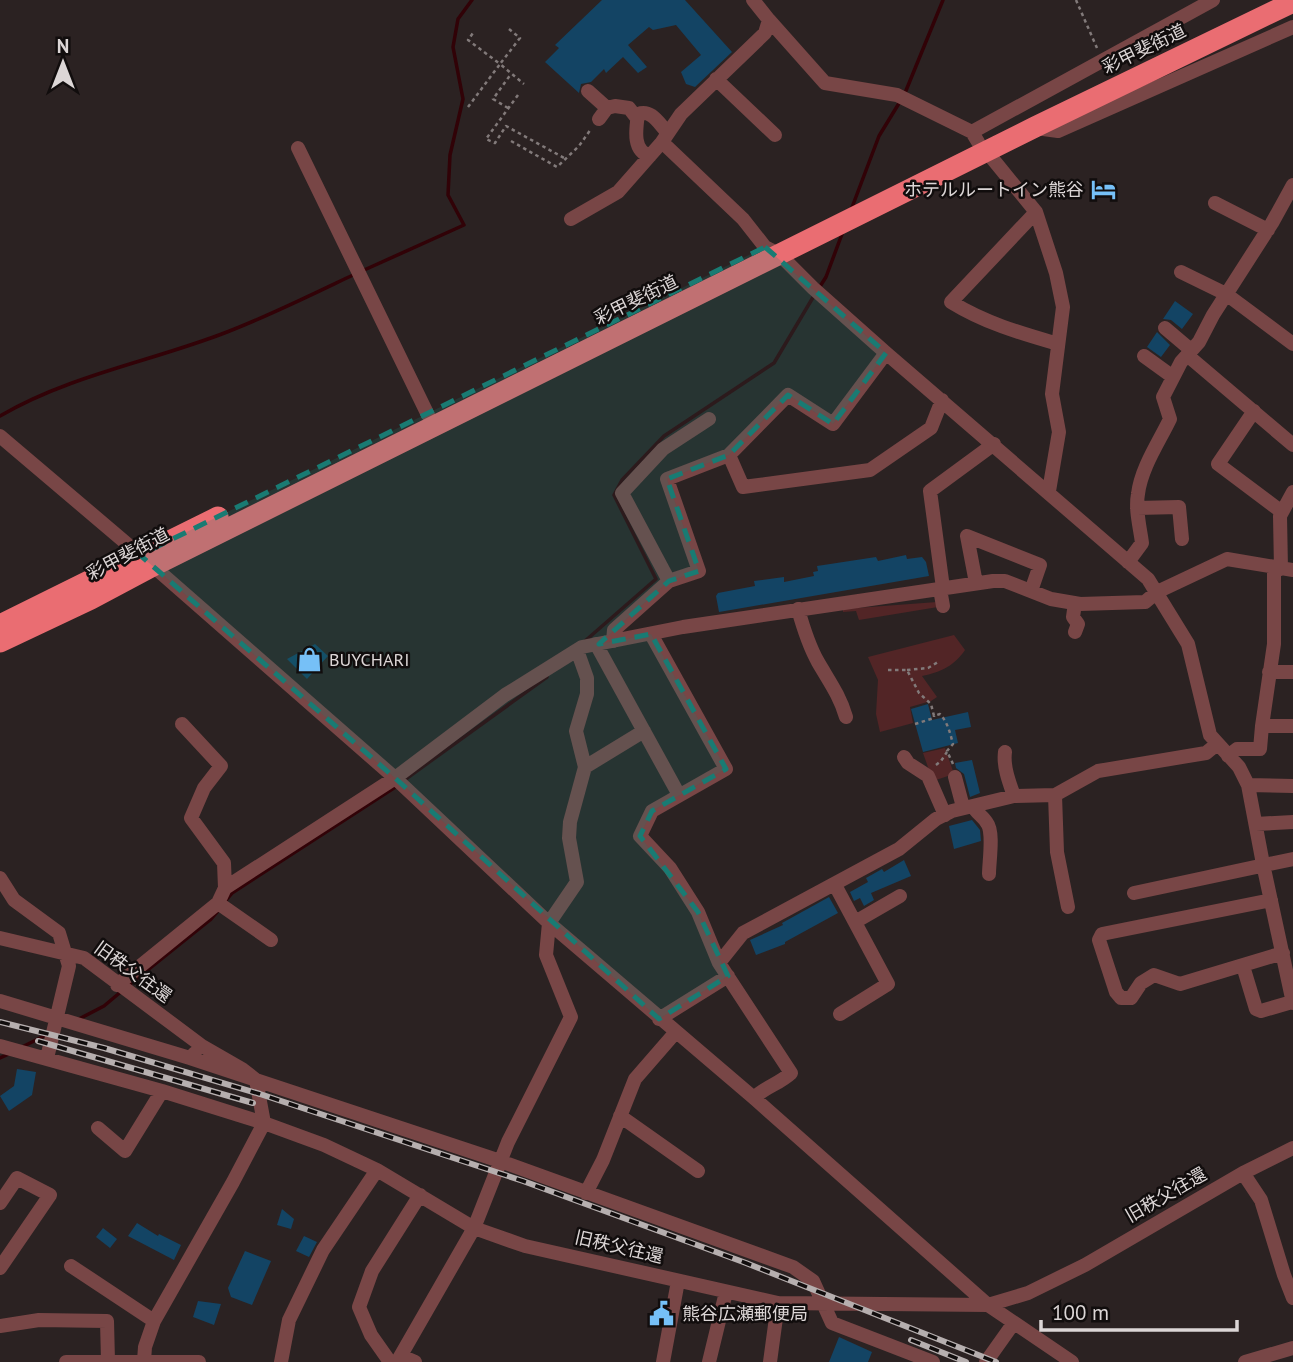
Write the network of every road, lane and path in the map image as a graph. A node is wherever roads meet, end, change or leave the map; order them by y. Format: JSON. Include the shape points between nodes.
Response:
{"nodes":[{"id":1,"x":753,"y":0,"type":"edge"},
{"id":2,"x":1076,"y":0,"type":"edge"},
{"id":3,"x":1213,"y":0,"type":"edge"},
{"id":4,"x":1264,"y":0,"type":"edge"},
{"id":5,"x":1293,"y":2,"type":"edge"},
{"id":6,"x":769,"y":20,"type":"junction"},
{"id":7,"x":1293,"y":27,"type":"edge"},
{"id":8,"x":509,"y":29,"type":"dead end"},
{"id":9,"x":472,"y":33,"type":"dead end"},
{"id":10,"x":1102,"y":61,"type":"junction"},
{"id":11,"x":500,"y":64,"type":"junction"},
{"id":12,"x":511,"y":74,"type":"junction"},
{"id":13,"x":716,"y":79,"type":"junction"},
{"id":14,"x":524,"y":84,"type":"dead end"},
{"id":15,"x":588,"y":91,"type":"dead end"},
{"id":16,"x":518,"y":95,"type":"dead end"},
{"id":17,"x":468,"y":107,"type":"dead end"},
{"id":18,"x":508,"y":108,"type":"junction"},
{"id":19,"x":603,"y":113,"type":"junction"},
{"id":20,"x":636,"y":117,"type":"junction"},
{"id":21,"x":1035,"y":128,"type":"junction"},
{"id":22,"x":775,"y":135,"type":"dead end"},
{"id":23,"x":665,"y":137,"type":"junction"},
{"id":24,"x":510,"y":141,"type":"dead end"},
{"id":25,"x":979,"y":142,"type":"junction"},
{"id":26,"x":298,"y":148,"type":"dead end"},
{"id":27,"x":650,"y":156,"type":"junction"},
{"id":28,"x":566,"y":159,"type":"junction"},
{"id":29,"x":1293,"y":185,"type":"edge"},
{"id":30,"x":1215,"y":203,"type":"dead end"},
{"id":31,"x":1036,"y":212,"type":"junction"},
{"id":32,"x":571,"y":219,"type":"dead end"},
{"id":33,"x":1268,"y":230,"type":"junction"},
{"id":34,"x":772,"y":251,"type":"junction"},
{"id":35,"x":1181,"y":272,"type":"dead end"},
{"id":36,"x":1226,"y":294,"type":"junction"},
{"id":37,"x":1165,"y":328,"type":"dead end"},
{"id":38,"x":1058,"y":344,"type":"junction"},
{"id":39,"x":1293,"y":344,"type":"edge"},
{"id":40,"x":886,"y":352,"type":"junction"},
{"id":41,"x":1189,"y":353,"type":"junction"},
{"id":42,"x":1144,"y":356,"type":"dead end"},
{"id":43,"x":1173,"y":377,"type":"junction"},
{"id":44,"x":942,"y":400,"type":"junction"},
{"id":45,"x":1254,"y":411,"type":"junction"},
{"id":46,"x":428,"y":415,"type":"junction"},
{"id":47,"x":709,"y":419,"type":"dead end"},
{"id":48,"x":0,"y":436,"type":"edge"},
{"id":49,"x":994,"y":444,"type":"junction"},
{"id":50,"x":1293,"y":444,"type":"edge"},
{"id":51,"x":729,"y":454,"type":"junction"},
{"id":52,"x":1049,"y":491,"type":"junction"},
{"id":53,"x":1293,"y":493,"type":"edge"},
{"id":54,"x":1137,"y":508,"type":"junction"},
{"id":55,"x":1282,"y":512,"type":"junction"},
{"id":56,"x":1182,"y":539,"type":"dead end"},
{"id":57,"x":146,"y":560,"type":"junction"},
{"id":58,"x":1128,"y":562,"type":"junction"},
{"id":59,"x":1283,"y":569,"type":"edge"},
{"id":60,"x":669,"y":582,"type":"junction"},
{"id":61,"x":976,"y":583,"type":"junction"},
{"id":62,"x":942,"y":588,"type":"junction"},
{"id":63,"x":1031,"y":591,"type":"junction"},
{"id":64,"x":1157,"y":592,"type":"junction"},
{"id":65,"x":1075,"y":603,"type":"junction"},
{"id":66,"x":943,"y":606,"type":"dead end"},
{"id":67,"x":798,"y":609,"type":"junction"},
{"id":68,"x":0,"y":625,"type":"edge"},
{"id":69,"x":1075,"y":632,"type":"dead end"},
{"id":70,"x":651,"y":634,"type":"junction"},
{"id":71,"x":614,"y":641,"type":"junction"},
{"id":72,"x":0,"y":642,"type":"edge"},
{"id":73,"x":585,"y":647,"type":"junction"},
{"id":74,"x":938,"y":662,"type":"dead end"},
{"id":75,"x":888,"y":670,"type":"dead end"},
{"id":76,"x":907,"y":670,"type":"junction"},
{"id":77,"x":1269,"y":672,"type":"junction"},
{"id":78,"x":1293,"y":672,"type":"edge"},
{"id":79,"x":934,"y":716,"type":"junction"},
{"id":80,"x":846,"y":718,"type":"dead end"},
{"id":81,"x":182,"y":724,"type":"dead end"},
{"id":82,"x":915,"y":724,"type":"dead end"},
{"id":83,"x":1262,"y":726,"type":"junction"},
{"id":84,"x":1293,"y":726,"type":"edge"},
{"id":85,"x":643,"y":731,"type":"junction"},
{"id":86,"x":1217,"y":744,"type":"junction"},
{"id":87,"x":948,"y":752,"type":"junction"},
{"id":88,"x":1005,"y":752,"type":"dead end"},
{"id":89,"x":1228,"y":756,"type":"junction"},
{"id":90,"x":904,"y":757,"type":"dead end"},
{"id":91,"x":585,"y":767,"type":"junction"},
{"id":92,"x":933,"y":769,"type":"dead end"},
{"id":93,"x":955,"y":777,"type":"joint"},
{"id":94,"x":395,"y":778,"type":"junction"},
{"id":95,"x":1248,"y":785,"type":"junction"},
{"id":96,"x":1293,"y":786,"type":"edge"},
{"id":97,"x":679,"y":795,"type":"junction"},
{"id":98,"x":1055,"y":795,"type":"junction"},
{"id":99,"x":1014,"y":796,"type":"junction"},
{"id":100,"x":968,"y":806,"type":"junction"},
{"id":101,"x":945,"y":814,"type":"junction"},
{"id":102,"x":1293,"y":822,"type":"edge"},
{"id":103,"x":1256,"y":824,"type":"junction"},
{"id":104,"x":1293,"y":859,"type":"edge"},
{"id":105,"x":1263,"y":864,"type":"junction"},
{"id":106,"x":989,"y":874,"type":"dead end"},
{"id":107,"x":0,"y":878,"type":"edge"},
{"id":108,"x":835,"y":884,"type":"junction"},
{"id":109,"x":225,"y":888,"type":"junction"},
{"id":110,"x":1134,"y":893,"type":"dead end"},
{"id":111,"x":900,"y":896,"type":"dead end"},
{"id":112,"x":1271,"y":900,"type":"junction"},
{"id":113,"x":218,"y":903,"type":"junction"},
{"id":114,"x":1068,"y":907,"type":"dead end"},
{"id":115,"x":855,"y":922,"type":"junction"},
{"id":116,"x":549,"y":923,"type":"junction"},
{"id":117,"x":1293,"y":925,"type":"edge"},
{"id":118,"x":1278,"y":928,"type":"junction"},
{"id":119,"x":0,"y":939,"type":"edge"},
{"id":120,"x":271,"y":940,"type":"dead end"},
{"id":121,"x":67,"y":953,"type":"junction"},
{"id":122,"x":1283,"y":953,"type":"junction"},
{"id":123,"x":719,"y":962,"type":"junction"},
{"id":124,"x":1243,"y":966,"type":"junction"},
{"id":125,"x":727,"y":976,"type":"junction"},
{"id":126,"x":117,"y":985,"type":"junction"},
{"id":127,"x":0,"y":1001,"type":"edge"},
{"id":128,"x":1293,"y":1003,"type":"edge"},
{"id":129,"x":840,"y":1014,"type":"dead end"},
{"id":130,"x":57,"y":1017,"type":"junction"},
{"id":131,"x":659,"y":1019,"type":"junction"},
{"id":132,"x":675,"y":1033,"type":"junction"},
{"id":133,"x":0,"y":1046,"type":"edge"},
{"id":134,"x":202,"y":1046,"type":"junction"},
{"id":135,"x":47,"y":1058,"type":"junction"},
{"id":136,"x":190,"y":1058,"type":"junction"},
{"id":137,"x":256,"y":1080,"type":"junction"},
{"id":138,"x":162,"y":1091,"type":"junction"},
{"id":139,"x":754,"y":1098,"type":"junction"},
{"id":140,"x":620,"y":1116,"type":"junction"},
{"id":141,"x":264,"y":1123,"type":"junction"},
{"id":142,"x":98,"y":1128,"type":"dead end"},
{"id":143,"x":1293,"y":1148,"type":"edge"},
{"id":144,"x":500,"y":1161,"type":"junction"},
{"id":145,"x":377,"y":1170,"type":"junction"},
{"id":146,"x":698,"y":1171,"type":"dead end"},
{"id":147,"x":1243,"y":1173,"type":"junction"},
{"id":148,"x":586,"y":1193,"type":"junction"},
{"id":149,"x":420,"y":1195,"type":"junction"},
{"id":150,"x":0,"y":1203,"type":"edge"},
{"id":151,"x":474,"y":1228,"type":"junction"},
{"id":152,"x":71,"y":1266,"type":"dead end"},
{"id":153,"x":0,"y":1268,"type":"edge"},
{"id":154,"x":678,"y":1281,"type":"junction"},
{"id":155,"x":726,"y":1292,"type":"junction"},
{"id":156,"x":1293,"y":1298,"type":"edge"},
{"id":157,"x":778,"y":1303,"type":"junction"},
{"id":158,"x":825,"y":1305,"type":"junction"},
{"id":159,"x":988,"y":1305,"type":"junction"},
{"id":160,"x":154,"y":1321,"type":"junction"},
{"id":161,"x":1013,"y":1324,"type":"junction"},
{"id":162,"x":0,"y":1326,"type":"edge"},
{"id":163,"x":1293,"y":1348,"type":"edge"},
{"id":164,"x":401,"y":1360,"type":"edge"},
{"id":165,"x":108,"y":1361,"type":"edge"},
{"id":166,"x":144,"y":1361,"type":"edge"},
{"id":167,"x":66,"y":1362,"type":"edge"},
{"id":168,"x":126,"y":1362,"type":"edge"},
{"id":169,"x":199,"y":1362,"type":"edge"},
{"id":170,"x":281,"y":1362,"type":"edge"},
{"id":171,"x":663,"y":1362,"type":"edge"},
{"id":172,"x":709,"y":1362,"type":"edge"},
{"id":173,"x":770,"y":1362,"type":"edge"},
{"id":174,"x":933,"y":1362,"type":"edge"},
{"id":175,"x":986,"y":1362,"type":"edge"},
{"id":176,"x":1072,"y":1362,"type":"edge"},
{"id":177,"x":1245,"y":1362,"type":"edge"}],
"edges":[{"from":1,"to":6,"type":"street"},
{"from":2,"to":10,"type":"path"},
{"from":3,"to":10,"type":"street"},
{"from":4,"to":25,"type":"highway","name":"彩甲斐街道"},
{"from":5,"to":21,"type":"highway","name":"彩甲斐街道"},
{"from":6,"to":13,"type":"street","via":[[765,33]]},
{"from":6,"to":25,"type":"street","via":[[825,83],[897,95]]},
{"from":7,"to":21,"type":"street","via":[[1058,131]]},
{"from":8,"to":11,"type":"path","via":[[520,38]]},
{"from":9,"to":11,"type":"path","via":[[468,40]]},
{"from":10,"to":25,"type":"street"},
{"from":11,"to":12,"type":"path"},
{"from":11,"to":17,"type":"path"},
{"from":12,"to":14,"type":"path"},
{"from":12,"to":18,"type":"path","via":[[493,99]]},
{"from":13,"to":22,"type":"street"},
{"from":13,"to":23,"type":"street"},
{"from":15,"to":19,"type":"street"},
{"from":16,"to":18,"type":"path"},
{"from":18,"to":28,"type":"path","via":[[486,139],[495,143],[506,125]]},
{"from":19,"to":20,"type":"street","via":[[625,106]]},
{"from":19,"to":28,"type":"path"},
{"from":20,"to":23,"type":"street","via":[[648,113]]},
{"from":20,"to":27,"type":"street","via":[[637,146]]},
{"from":21,"to":25,"type":"highway","name":"彩甲斐街道"},
{"from":23,"to":27,"type":"street"},
{"from":23,"to":34,"type":"street"},
{"from":24,"to":28,"type":"path","via":[[557,167]]},
{"from":25,"to":31,"type":"street"},
{"from":25,"to":34,"type":"highway","name":"彩甲斐街道"},
{"from":26,"to":46,"type":"street"},
{"from":27,"to":32,"type":"street","via":[[618,192]]},
{"from":29,"to":33,"type":"street"},
{"from":30,"to":33,"type":"street"},
{"from":31,"to":38,"type":"street","via":[[1063,306]]},
{"from":31,"to":38,"type":"street","via":[[951,302],[1000,327]]},
{"from":33,"to":36,"type":"street"},
{"from":34,"to":40,"type":"street"},
{"from":34,"to":46,"type":"highway","name":"彩甲斐街道"},
{"from":34,"to":57,"type":"highway","name":"彩甲斐街道"},
{"from":35,"to":36,"type":"street"},
{"from":36,"to":39,"type":"street"},
{"from":36,"to":41,"type":"street"},
{"from":37,"to":41,"type":"street"},
{"from":38,"to":52,"type":"street","via":[[1052,394],[1059,432]]},
{"from":40,"to":44,"type":"street"},
{"from":40,"to":51,"type":"street","via":[[833,424],[788,395]]},
{"from":41,"to":43,"type":"street"},
{"from":41,"to":45,"type":"street"},
{"from":42,"to":43,"type":"street"},
{"from":43,"to":54,"type":"street","via":[[1163,397],[1170,419],[1150,459]]},
{"from":44,"to":49,"type":"street"},
{"from":44,"to":51,"type":"street","via":[[931,428],[870,470],[743,487]]},
{"from":45,"to":50,"type":"street"},
{"from":45,"to":55,"type":"street","via":[[1218,464]]},
{"from":46,"to":57,"type":"highway","name":"彩甲斐街道"},
{"from":47,"to":60,"type":"street","via":[[663,449],[622,493]]},
{"from":48,"to":57,"type":"street"},
{"from":49,"to":52,"type":"street"},
{"from":49,"to":62,"type":"street","via":[[930,491]]},
{"from":51,"to":60,"type":"street","via":[[667,479],[699,571]]},
{"from":52,"to":58,"type":"street"},
{"from":53,"to":55,"type":"street"},
{"from":54,"to":56,"type":"street","via":[[1179,507]]},
{"from":54,"to":58,"type":"street","via":[[1142,543]]},
{"from":55,"to":59,"type":"street"},
{"from":57,"to":68,"type":"highway","name":"彩甲斐街道"},
{"from":57,"to":72,"type":"highway","name":"彩甲斐街道","via":[[91,599]]},
{"from":57,"to":94,"type":"street"},
{"from":58,"to":64,"type":"street"},
{"from":59,"to":64,"type":"street","via":[[1227,559]]},
{"from":59,"to":77,"type":"street"},
{"from":60,"to":71,"type":"street","via":[[614,630]]},
{"from":61,"to":62,"type":"street"},
{"from":61,"to":63,"type":"street","via":[[1005,581]]},
{"from":61,"to":63,"type":"street","via":[[967,536],[1040,565]]},
{"from":62,"to":66,"type":"street"},
{"from":62,"to":67,"type":"street"},
{"from":63,"to":65,"type":"street"},
{"from":64,"to":65,"type":"street","via":[[1145,602]]},
{"from":64,"to":86,"type":"street","via":[[1188,644],[1210,734]]},
{"from":65,"to":69,"type":"street"},
{"from":67,"to":70,"type":"street"},
{"from":67,"to":80,"type":"street","via":[[817,661],[841,699]]},
{"from":70,"to":71,"type":"street"},
{"from":70,"to":97,"type":"street","via":[[726,769]]},
{"from":71,"to":73,"type":"street"},
{"from":73,"to":85,"type":"street"},
{"from":73,"to":91,"type":"street","via":[[587,694],[576,731]]},
{"from":73,"to":94,"type":"street","via":[[505,695]]},
{"from":74,"to":76,"type":"path"},
{"from":75,"to":76,"type":"path"},
{"from":76,"to":79,"type":"path"},
{"from":77,"to":78,"type":"street"},
{"from":77,"to":83,"type":"street"},
{"from":79,"to":82,"type":"path"},
{"from":79,"to":87,"type":"path","via":[[940,714],[948,727],[953,744]]},
{"from":81,"to":109,"type":"street","via":[[220,766],[191,818],[224,863]]},
{"from":83,"to":84,"type":"street"},
{"from":83,"to":89,"type":"street","via":[[1260,749],[1237,749]]},
{"from":85,"to":91,"type":"street"},
{"from":85,"to":97,"type":"street"},
{"from":86,"to":89,"type":"street"},
{"from":86,"to":98,"type":"street","via":[[1206,753],[1098,771]]},
{"from":87,"to":92,"type":"path"},
{"from":87,"to":93,"type":"path"},
{"from":88,"to":99,"type":"street","via":[[1006,776]]},
{"from":89,"to":95,"type":"street"},
{"from":90,"to":101,"type":"street","via":[[928,776]]},
{"from":91,"to":116,"type":"street","via":[[570,822],[577,882]]},
{"from":93,"to":100,"type":"street"},
{"from":94,"to":109,"type":"street"},
{"from":94,"to":116,"type":"street"},
{"from":95,"to":96,"type":"street"},
{"from":95,"to":103,"type":"street"},
{"from":97,"to":123,"type":"street","via":[[652,811],[640,836],[670,868],[698,912]]},
{"from":98,"to":99,"type":"street"},
{"from":98,"to":114,"type":"street","via":[[1057,852]]},
{"from":99,"to":100,"type":"street"},
{"from":100,"to":101,"type":"street"},
{"from":100,"to":106,"type":"street","via":[[987,821],[991,832]]},
{"from":101,"to":108,"type":"street","via":[[898,849]]},
{"from":102,"to":103,"type":"street"},
{"from":103,"to":105,"type":"street"},
{"from":104,"to":105,"type":"street"},
{"from":105,"to":110,"type":"street"},
{"from":105,"to":112,"type":"street"},
{"from":107,"to":121,"type":"street","via":[[14,900],[59,933]]},
{"from":108,"to":115,"type":"street"},
{"from":108,"to":123,"type":"street","via":[[743,933]]},
{"from":109,"to":113,"type":"street"},
{"from":111,"to":115,"type":"street"},
{"from":112,"to":118,"type":"street"},
{"from":112,"to":124,"type":"street","via":[[1102,934],[1099,940],[1121,998],[1131,998],[1154,975],[1180,984]]},
{"from":113,"to":120,"type":"street"},
{"from":113,"to":126,"type":"street"},
{"from":115,"to":129,"type":"street","via":[[888,984]]},
{"from":116,"to":131,"type":"street"},
{"from":116,"to":144,"type":"street","via":[[547,955],[571,1017]]},
{"from":117,"to":118,"type":"street"},
{"from":118,"to":122,"type":"street"},
{"from":119,"to":121,"type":"street","name":"旧秩父往還"},
{"from":121,"to":126,"type":"street","name":"旧秩父往還","via":[[83,958]]},
{"from":121,"to":130,"type":"street","via":[[69,966]]},
{"from":122,"to":124,"type":"street"},
{"from":122,"to":128,"type":"street"},
{"from":123,"to":125,"type":"street"},
{"from":124,"to":128,"type":"street","via":[[1255,1009]]},
{"from":125,"to":131,"type":"street"},
{"from":125,"to":139,"type":"street","via":[[791,1073]]},
{"from":126,"to":134,"type":"street","name":"旧秩父往還"},
{"from":127,"to":130,"type":"street"},
{"from":130,"to":135,"type":"street"},
{"from":130,"to":136,"type":"street"},
{"from":131,"to":132,"type":"street"},
{"from":132,"to":139,"type":"street"},
{"from":132,"to":140,"type":"street","via":[[635,1079]]},
{"from":133,"to":135,"type":"street","name":"旧秩父往還"},
{"from":134,"to":136,"type":"street"},
{"from":134,"to":137,"type":"street","name":"旧秩父往還"},
{"from":135,"to":138,"type":"street","name":"旧秩父往還"},
{"from":136,"to":137,"type":"street"},
{"from":137,"to":141,"type":"street"},
{"from":137,"to":144,"type":"street"},
{"from":138,"to":141,"type":"street","name":"旧秩父往還"},
{"from":138,"to":142,"type":"street","via":[[125,1151]]},
{"from":139,"to":159,"type":"street"},
{"from":140,"to":146,"type":"street"},
{"from":140,"to":148,"type":"street"},
{"from":141,"to":145,"type":"street","name":"旧秩父往還"},
{"from":141,"to":160,"type":"street"},
{"from":143,"to":147,"type":"street","name":"旧秩父往還"},
{"from":144,"to":148,"type":"street"},
{"from":144,"to":151,"type":"street"},
{"from":145,"to":149,"type":"street","name":"旧秩父往還"},
{"from":145,"to":170,"type":"street","via":[[323,1250],[289,1320]]},
{"from":147,"to":156,"type":"street","via":[[1261,1200]]},
{"from":147,"to":159,"type":"street","name":"旧秩父往還","via":[[1085,1265],[1028,1293]]},
{"from":148,"to":158,"type":"street","via":[[793,1267],[813,1281]]},
{"from":149,"to":151,"type":"street","name":"旧秩父往還"},
{"from":149,"to":164,"type":"street","via":[[372,1271],[359,1307],[371,1335]]},
{"from":150,"to":153,"type":"street","via":[[17,1178],[50,1195]]},
{"from":151,"to":154,"type":"street","name":"旧秩父往還","via":[[525,1246]]},
{"from":151,"to":164,"type":"street"},
{"from":152,"to":160,"type":"street"},
{"from":154,"to":155,"type":"street","name":"旧秩父往還"},
{"from":154,"to":171,"type":"street"},
{"from":155,"to":157,"type":"street","name":"旧秩父往還"},
{"from":155,"to":172,"type":"street"},
{"from":157,"to":158,"type":"street","name":"旧秩父往還"},
{"from":157,"to":173,"type":"street"},
{"from":158,"to":159,"type":"street","name":"旧秩父往還"},
{"from":158,"to":174,"type":"street","via":[[832,1323]]},
{"from":159,"to":161,"type":"street"},
{"from":160,"to":166,"type":"street"},
{"from":161,"to":175,"type":"street"},
{"from":161,"to":176,"type":"street"},
{"from":162,"to":165,"type":"street","via":[[39,1320],[107,1321]]},
{"from":163,"to":177,"type":"street"},
{"from":165,"to":167,"type":"street"},
{"from":165,"to":168,"type":"street"},
{"from":166,"to":168,"type":"street"},
{"from":166,"to":169,"type":"street"}]}
